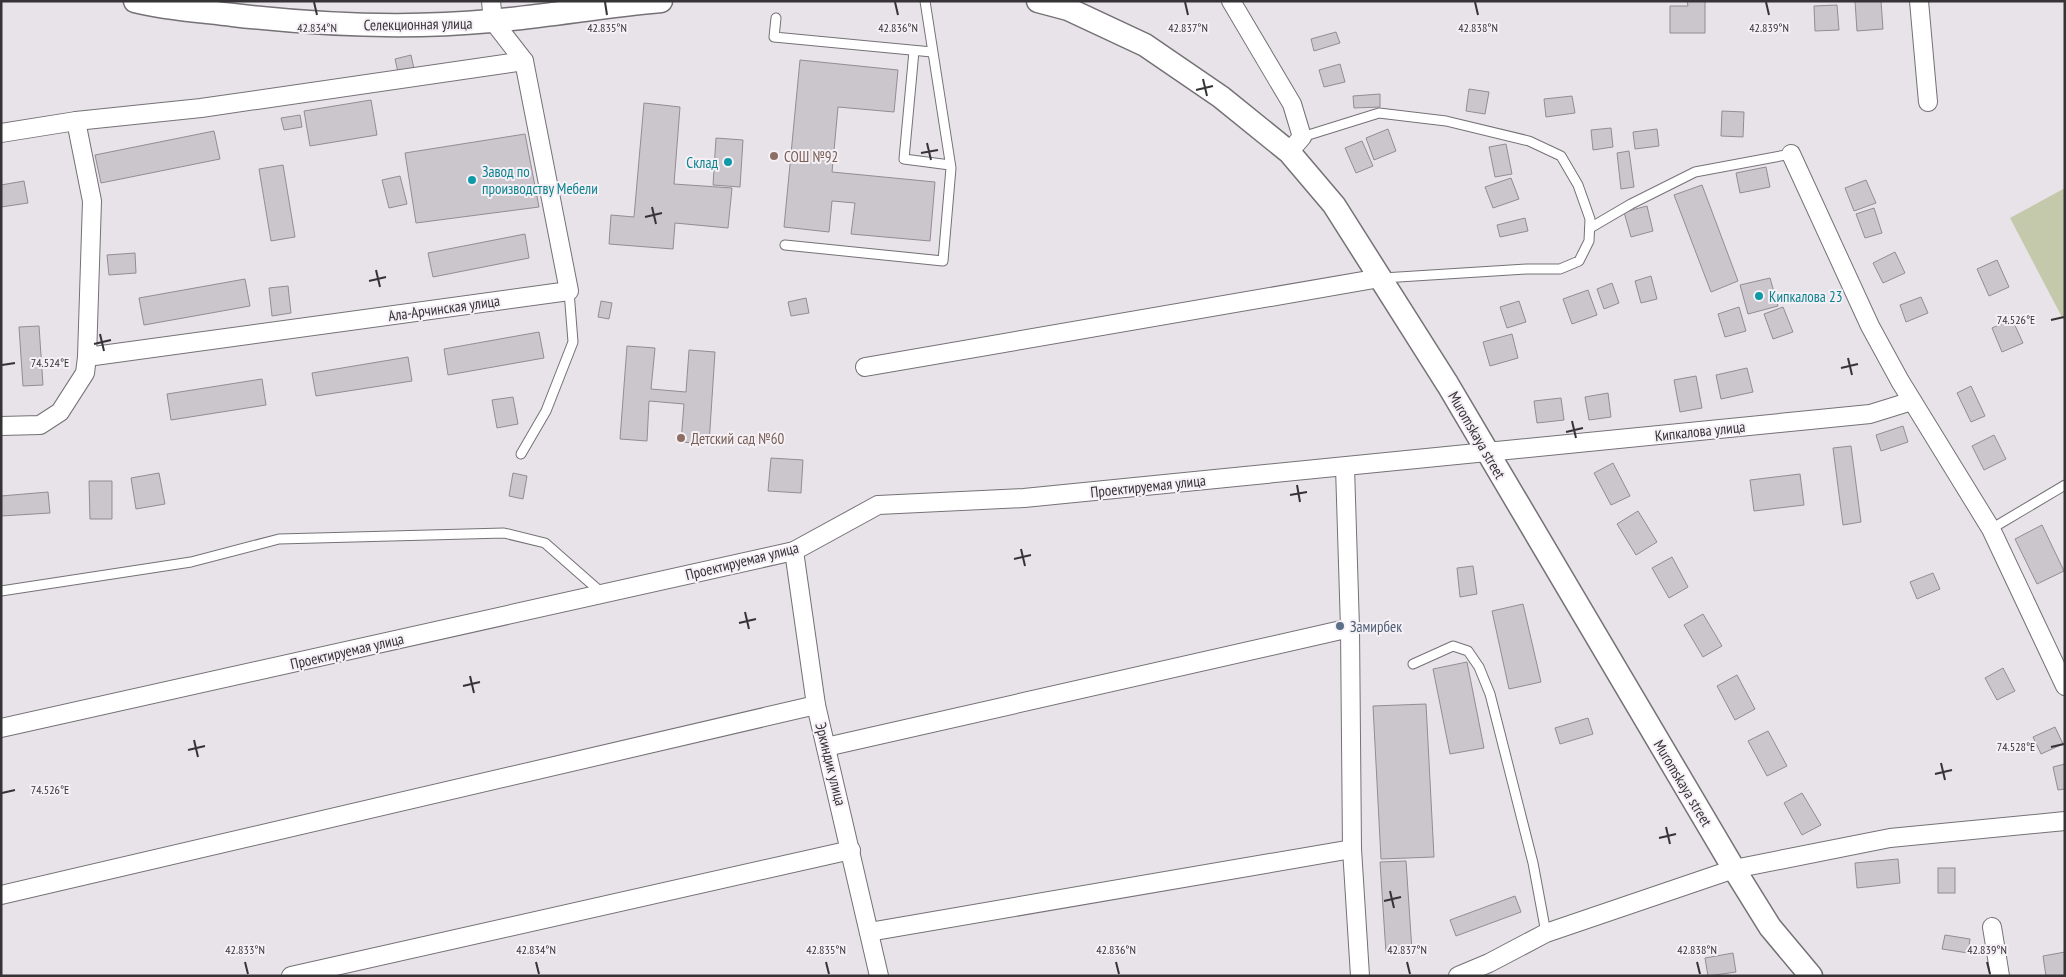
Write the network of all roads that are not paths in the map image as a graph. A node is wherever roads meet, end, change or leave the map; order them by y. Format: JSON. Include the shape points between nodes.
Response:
{"nodes":[{"id":1,"x":136,"y":1,"type":"edge"},
{"id":2,"x":661,"y":1,"type":"edge"},
{"id":3,"x":925,"y":1,"type":"edge"},
{"id":4,"x":1038,"y":1,"type":"edge"},
{"id":5,"x":1232,"y":1,"type":"edge"},
{"id":6,"x":1918,"y":1,"type":"edge"},
{"id":7,"x":1074,"y":5,"type":"edge"},
{"id":8,"x":492,"y":11,"type":"edge"},
{"id":9,"x":776,"y":18,"type":"dead end"},
{"id":10,"x":914,"y":51,"type":"junction"},
{"id":11,"x":932,"y":52,"type":"junction"},
{"id":12,"x":524,"y":61,"type":"junction"},
{"id":13,"x":1928,"y":102,"type":"dead end"},
{"id":14,"x":76,"y":121,"type":"junction"},
{"id":15,"x":2,"y":132,"type":"edge"},
{"id":16,"x":1296,"y":145,"type":"junction"},
{"id":17,"x":1791,"y":154,"type":"joint"},
{"id":18,"x":950,"y":166,"type":"junction"},
{"id":19,"x":1590,"y":228,"type":"junction"},
{"id":20,"x":785,"y":244,"type":"dead end"},
{"id":21,"x":1380,"y":278,"type":"junction"},
{"id":22,"x":569,"y":291,"type":"junction"},
{"id":23,"x":87,"y":357,"type":"junction"},
{"id":24,"x":865,"y":367,"type":"dead end"},
{"id":25,"x":1912,"y":401,"type":"junction"},
{"id":26,"x":1,"y":426,"type":"edge"},
{"id":27,"x":1486,"y":452,"type":"junction"},
{"id":28,"x":520,"y":454,"type":"dead end"},
{"id":29,"x":1344,"y":467,"type":"junction"},
{"id":30,"x":2065,"y":485,"type":"edge"},
{"id":31,"x":1991,"y":529,"type":"junction"},
{"id":32,"x":794,"y":551,"type":"junction"},
{"id":33,"x":1,"y":591,"type":"edge"},
{"id":34,"x":602,"y":594,"type":"junction"},
{"id":35,"x":1350,"y":628,"type":"junction"},
{"id":36,"x":1413,"y":664,"type":"dead end"},
{"id":37,"x":2065,"y":686,"type":"edge"},
{"id":38,"x":816,"y":705,"type":"junction"},
{"id":39,"x":1,"y":728,"type":"edge"},
{"id":40,"x":826,"y":746,"type":"junction"},
{"id":41,"x":2065,"y":821,"type":"edge"},
{"id":42,"x":1352,"y":849,"type":"junction"},
{"id":43,"x":851,"y":850,"type":"junction"},
{"id":44,"x":1734,"y":869,"type":"junction"},
{"id":45,"x":1,"y":896,"type":"edge"},
{"id":46,"x":1992,"y":927,"type":"dead end"},
{"id":47,"x":869,"y":932,"type":"junction"},
{"id":48,"x":1546,"y":933,"type":"junction"},
{"id":49,"x":291,"y":976,"type":"edge"},
{"id":50,"x":879,"y":976,"type":"edge"},
{"id":51,"x":1360,"y":976,"type":"edge"},
{"id":52,"x":1458,"y":976,"type":"edge"},
{"id":53,"x":1811,"y":976,"type":"edge"},
{"id":54,"x":2000,"y":976,"type":"edge"}],
"edges":[{"from":1,"to":8,"type":"street","name":"Селекционная улица","via":[[154,6],[344,25],[418,26]]},
{"from":2,"to":8,"type":"street"},
{"from":3,"to":11,"type":"lane"},
{"from":4,"to":7,"type":"street","name":"Muromskaya street"},
{"from":5,"to":16,"type":"street","via":[[1292,104]]},
{"from":6,"to":13,"type":"street"},
{"from":7,"to":16,"type":"street","name":"Muromskaya street","via":[[1145,45]]},
{"from":8,"to":12,"type":"street"},
{"from":9,"to":10,"type":"lane","via":[[774,37]]},
{"from":10,"to":11,"type":"lane"},
{"from":10,"to":18,"type":"lane","via":[[904,159]]},
{"from":11,"to":18,"type":"lane"},
{"from":12,"to":14,"type":"street","via":[[201,108]]},
{"from":12,"to":22,"type":"street"},
{"from":14,"to":15,"type":"street"},
{"from":14,"to":23,"type":"street","via":[[92,201]]},
{"from":16,"to":19,"type":"lane","via":[[1379,113],[1446,121],[1529,142],[1561,156],[1578,186]]},
{"from":16,"to":21,"type":"street","name":"Muromskaya street"},
{"from":17,"to":19,"type":"lane","via":[[1695,172]]},
{"from":17,"to":25,"type":"street","via":[[1870,326]]},
{"from":18,"to":20,"type":"lane","via":[[943,261]]},
{"from":19,"to":21,"type":"lane","via":[[1589,241],[1578,260],[1560,269]]},
{"from":21,"to":24,"type":"street"},
{"from":21,"to":27,"type":"street","name":"Muromskaya street"},
{"from":22,"to":23,"type":"street","name":"Ала-Арчинская улица"},
{"from":22,"to":28,"type":"lane","via":[[573,342],[546,412]]},
{"from":23,"to":26,"type":"street","via":[[85,373],[60,412],[40,425]]},
{"from":25,"to":27,"type":"street","name":"Кипкалова улица","via":[[1870,414]]},
{"from":25,"to":31,"type":"street"},
{"from":27,"to":29,"type":"street","name":"Проектируемая улица"},
{"from":27,"to":44,"type":"street","name":"Muromskaya street"},
{"from":29,"to":32,"type":"street","name":"Проектируемая улица","via":[[1024,498],[878,505]]},
{"from":29,"to":35,"type":"street"},
{"from":30,"to":31,"type":"lane"},
{"from":31,"to":37,"type":"street"},
{"from":32,"to":34,"type":"street","name":"Проектируемая улица"},
{"from":32,"to":38,"type":"street","name":"Эркиндик улица"},
{"from":33,"to":34,"type":"lane","via":[[190,562],[279,539],[504,533],[545,543]]},
{"from":34,"to":39,"type":"street","name":"Проектируемая улица"},
{"from":35,"to":40,"type":"street"},
{"from":35,"to":42,"type":"street"},
{"from":36,"to":48,"type":"lane","via":[[1453,646],[1468,651],[1479,667],[1490,694],[1533,863]]},
{"from":38,"to":40,"type":"street","name":"Эркиндик улица"},
{"from":38,"to":45,"type":"street"},
{"from":40,"to":43,"type":"street","name":"Эркиндик улица"},
{"from":41,"to":44,"type":"street","via":[[1890,838]]},
{"from":42,"to":47,"type":"street"},
{"from":42,"to":51,"type":"street"},
{"from":43,"to":47,"type":"street","name":"Эркиндик улица"},
{"from":43,"to":49,"type":"street"},
{"from":44,"to":48,"type":"street"},
{"from":44,"to":53,"type":"street","name":"Muromskaya street","via":[[1770,927]]},
{"from":46,"to":54,"type":"street"},
{"from":47,"to":50,"type":"street","name":"Эркиндик улица"},
{"from":48,"to":52,"type":"street"}]}
